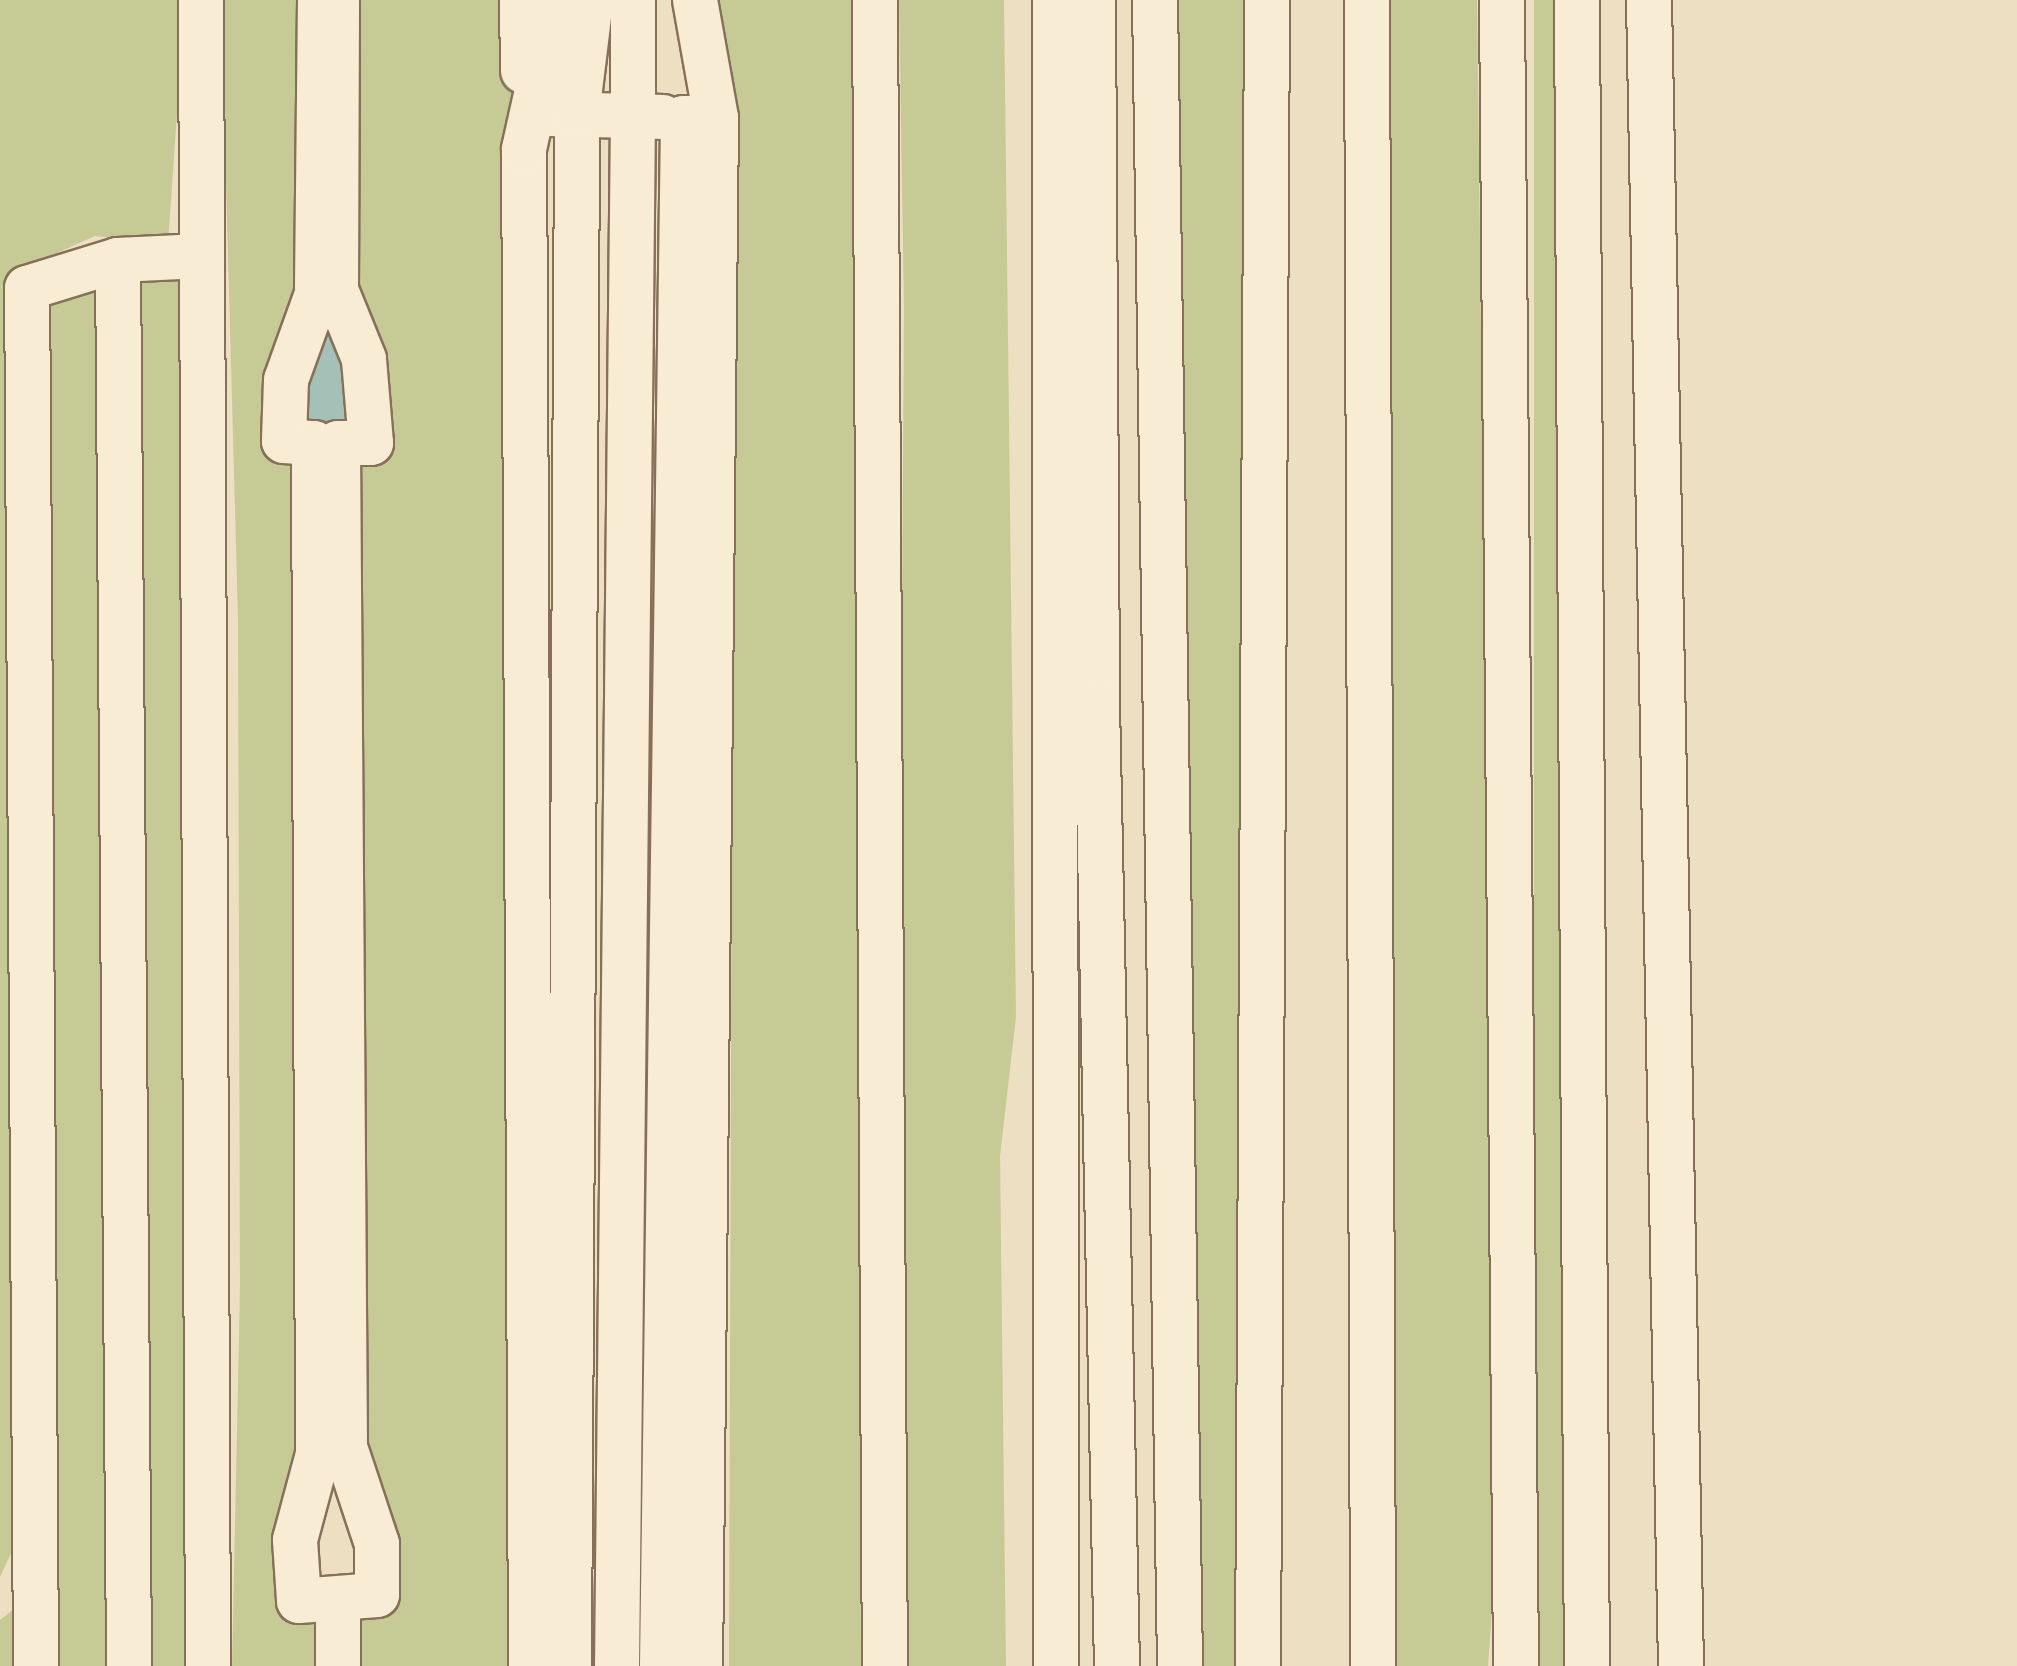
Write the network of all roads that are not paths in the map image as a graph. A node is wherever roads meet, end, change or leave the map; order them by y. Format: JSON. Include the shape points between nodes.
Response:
{"nodes":[{"id":1,"x":201,"y":0,"type":"edge"},
{"id":2,"x":320,"y":0,"type":"edge"},
{"id":3,"x":337,"y":0,"type":"edge"},
{"id":4,"x":522,"y":0,"type":"edge"},
{"id":5,"x":557,"y":0,"type":"edge"},
{"id":6,"x":591,"y":0,"type":"edge"},
{"id":7,"x":633,"y":0,"type":"edge"},
{"id":8,"x":670,"y":0,"type":"edge"},
{"id":9,"x":695,"y":0,"type":"edge"},
{"id":10,"x":875,"y":0,"type":"edge"},
{"id":11,"x":1055,"y":0,"type":"edge"},
{"id":12,"x":1093,"y":0,"type":"edge"},
{"id":13,"x":1155,"y":0,"type":"edge"},
{"id":14,"x":1267,"y":0,"type":"edge"},
{"id":15,"x":1367,"y":0,"type":"edge"},
{"id":16,"x":1502,"y":0,"type":"edge"},
{"id":17,"x":1577,"y":0,"type":"edge"},
{"id":18,"x":1649,"y":0,"type":"edge"},
{"id":19,"x":577,"y":114,"type":"junction"},
{"id":20,"x":633,"y":116,"type":"junction"},
{"id":21,"x":699,"y":118,"type":"junction"},
{"id":22,"x":528,"y":131,"type":"junction"},
{"id":23,"x":201,"y":256,"type":"junction"},
{"id":24,"x":118,"y":260,"type":"junction"},
{"id":25,"x":36,"y":1568,"type":"junction"},
{"id":26,"x":0,"y":1592,"type":"edge"},
{"id":27,"x":338,"y":1600,"type":"junction"},
{"id":28,"x":36,"y":1666,"type":"edge"},
{"id":29,"x":129,"y":1666,"type":"edge"},
{"id":30,"x":208,"y":1666,"type":"edge"},
{"id":31,"x":338,"y":1666,"type":"edge"},
{"id":32,"x":531,"y":1666,"type":"edge"},
{"id":33,"x":569,"y":1666,"type":"edge"},
{"id":34,"x":617,"y":1666,"type":"edge"},
{"id":35,"x":662,"y":1666,"type":"edge"},
{"id":36,"x":700,"y":1666,"type":"edge"},
{"id":37,"x":885,"y":1666,"type":"edge"},
{"id":38,"x":1056,"y":1666,"type":"edge"},
{"id":39,"x":1117,"y":1666,"type":"edge"},
{"id":40,"x":1180,"y":1666,"type":"edge"},
{"id":41,"x":1258,"y":1666,"type":"edge"},
{"id":42,"x":1373,"y":1666,"type":"edge"},
{"id":43,"x":1516,"y":1666,"type":"edge"},
{"id":44,"x":1587,"y":1666,"type":"edge"},
{"id":45,"x":1681,"y":1666,"type":"edge"}],
"edges":[{"from":1,"to":23,"type":"street"},
{"from":2,"to":27,"type":"street","via":[[317,294],[286,380],[284,441],[314,443],[318,1454],[295,1540],[294,1598]]},
{"from":3,"to":27,"type":"street","via":[[336,290],[364,359],[371,443],[338,443],[345,1447],[377,1544],[376,1597]]},
{"from":4,"to":22,"type":"street"},
{"from":5,"to":22,"type":"street"},
{"from":6,"to":19,"type":"street"},
{"from":7,"to":20,"type":"street"},
{"from":8,"to":21,"type":"street"},
{"from":9,"to":21,"type":"street"},
{"from":10,"to":37,"type":"street"},
{"from":11,"to":38,"type":"street"},
{"from":12,"to":39,"type":"street","via":[[1097,704]]},
{"from":13,"to":40,"type":"street"},
{"from":14,"to":41,"type":"street"},
{"from":15,"to":42,"type":"street"},
{"from":16,"to":43,"type":"street"},
{"from":17,"to":44,"type":"street"},
{"from":18,"to":45,"type":"street"},
{"from":19,"to":20,"type":"street"},
{"from":19,"to":22,"type":"street"},
{"from":19,"to":33,"type":"street"},
{"from":20,"to":21,"type":"street"},
{"from":20,"to":34,"type":"street"},
{"from":21,"to":35,"type":"street"},
{"from":21,"to":36,"type":"street"},
{"from":22,"to":32,"type":"street"},
{"from":23,"to":24,"type":"street"},
{"from":23,"to":30,"type":"street"},
{"from":24,"to":25,"type":"street","via":[[27,288]]},
{"from":24,"to":29,"type":"street"},
{"from":25,"to":26,"type":"street"},
{"from":25,"to":28,"type":"street"},
{"from":27,"to":31,"type":"street"}]}
